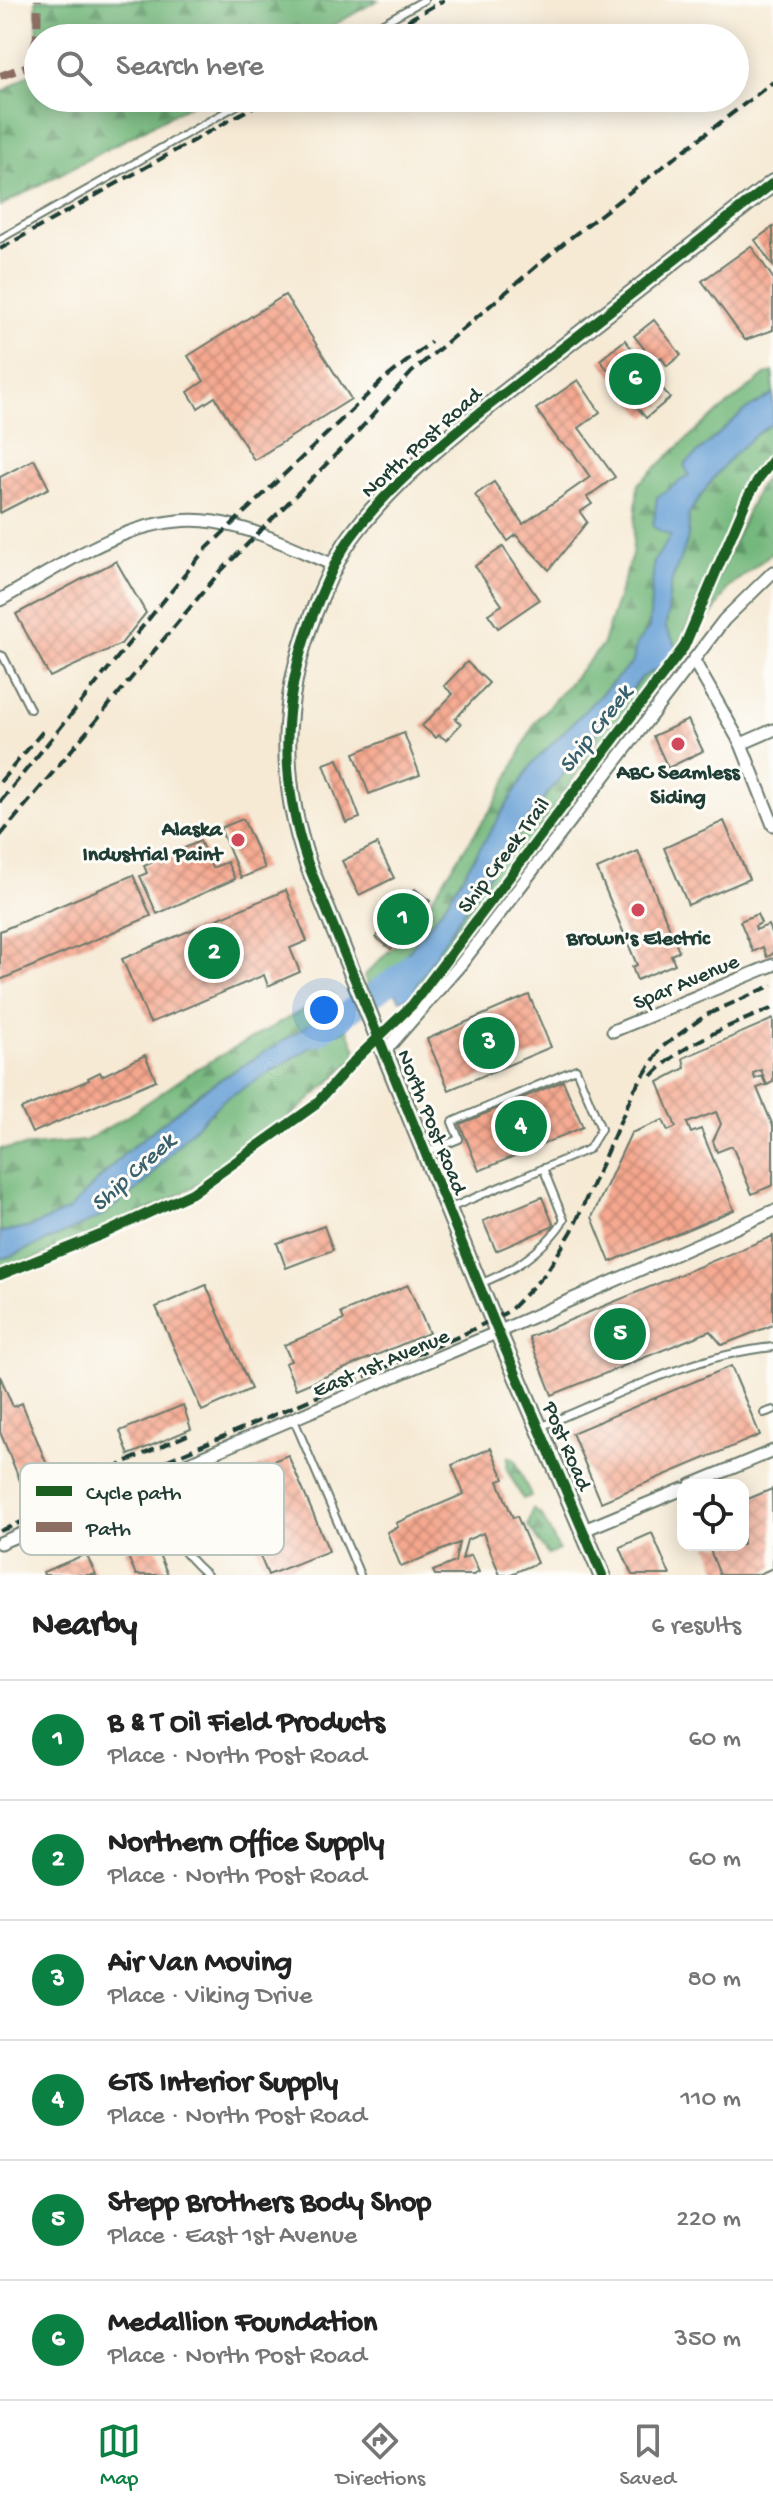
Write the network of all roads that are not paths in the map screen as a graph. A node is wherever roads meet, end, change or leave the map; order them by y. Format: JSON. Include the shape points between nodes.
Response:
{"nodes":[{"id":1,"x":424,"y":0,"type":"edge"},
{"id":2,"x":381,"y":24,"type":"edge"},
{"id":3,"x":225,"y":112,"type":"edge"},
{"id":4,"x":773,"y":183,"type":"edge"},
{"id":5,"x":0,"y":239,"type":"edge"},
{"id":6,"x":334,"y":565,"type":"junction"},
{"id":7,"x":773,"y":572,"type":"edge"},
{"id":8,"x":0,"y":600,"type":"edge"},
{"id":9,"x":0,"y":655,"type":"edge"},
{"id":10,"x":694,"y":661,"type":"junction"},
{"id":11,"x":30,"y":709,"type":"dead end"},
{"id":12,"x":773,"y":730,"type":"edge"},
{"id":13,"x":741,"y":744,"type":"junction"},
{"id":14,"x":773,"y":825,"type":"edge"},
{"id":15,"x":773,"y":965,"type":"edge"},
{"id":16,"x":613,"y":1031,"type":"dead end"},
{"id":17,"x":384,"y":1052,"type":"junction"},
{"id":18,"x":425,"y":1153,"type":"junction"},
{"id":19,"x":543,"y":1168,"type":"junction"},
{"id":20,"x":448,"y":1209,"type":"junction"},
{"id":21,"x":773,"y":1211,"type":"edge"},
{"id":22,"x":479,"y":1284,"type":"junction"},
{"id":23,"x":498,"y":1332,"type":"junction"},
{"id":24,"x":773,"y":1347,"type":"edge"},
{"id":25,"x":773,"y":1410,"type":"edge"},
{"id":26,"x":764,"y":1413,"type":"dead end"},
{"id":27,"x":294,"y":1420,"type":"junction"},
{"id":28,"x":540,"y":1427,"type":"junction"},
{"id":29,"x":773,"y":1451,"type":"edge"},
{"id":30,"x":192,"y":1463,"type":"edge"},
{"id":31,"x":705,"y":1479,"type":"edge"},
{"id":32,"x":677,"y":1491,"type":"edge"},
{"id":33,"x":584,"y":1530,"type":"junction"},
{"id":34,"x":20,"y":1535,"type":"edge"},
{"id":35,"x":0,"y":1543,"type":"edge"},
{"id":36,"x":185,"y":1555,"type":"edge"},
{"id":37,"x":207,"y":1575,"type":"edge"},
{"id":38,"x":360,"y":1575,"type":"edge"},
{"id":39,"x":602,"y":1575,"type":"edge"}],
"edges":[{"from":1,"to":2,"type":"lane"},
{"from":3,"to":5,"type":"lane"},
{"from":4,"to":6,"type":"street","name":"North Post Road","via":[[430,454],[373,510]]},
{"from":6,"to":8,"type":"street","via":[[230,525],[163,522],[110,541]]},
{"from":6,"to":17,"type":"street","name":"North Post Road","via":[[293,678],[286,740],[288,786],[304,853]]},
{"from":7,"to":10,"type":"street","via":[[724,620]]},
{"from":9,"to":11,"type":"lane"},
{"from":10,"to":13,"type":"street"},
{"from":10,"to":17,"type":"street","via":[[461,964]]},
{"from":12,"to":13,"type":"street"},
{"from":13,"to":14,"type":"street"},
{"from":15,"to":16,"type":"street","name":"Spar Avenue"},
{"from":17,"to":18,"type":"street","name":"North Post Road"},
{"from":18,"to":19,"type":"lane","via":[[459,1139],[452,1122],[576,1069],[601,1129],[589,1149]]},
{"from":18,"to":20,"type":"street","name":"North Post Road"},
{"from":19,"to":20,"type":"lane"},
{"from":19,"to":22,"type":"lane","via":[[564,1220],[526,1260]]},
{"from":20,"to":22,"type":"street","name":"North Post Road"},
{"from":21,"to":23,"type":"street","name":"East 1st Avenue"},
{"from":22,"to":23,"type":"street","name":"North Post Road"},
{"from":23,"to":27,"type":"street","name":"East 1st Avenue"},
{"from":23,"to":28,"type":"street","name":"Post Road"},
{"from":24,"to":28,"type":"lane","via":[[703,1361]]},
{"from":25,"to":26,"type":"lane"},
{"from":27,"to":30,"type":"street","name":"East 1st Avenue"},
{"from":27,"to":38,"type":"lane"},
{"from":28,"to":33,"type":"street","name":"Post Road"},
{"from":29,"to":31,"type":"street"},
{"from":32,"to":33,"type":"street"},
{"from":33,"to":39,"type":"street","name":"Post Road"},
{"from":34,"to":35,"type":"street","name":"East 1st Avenue"},
{"from":36,"to":37,"type":"lane"}]}
